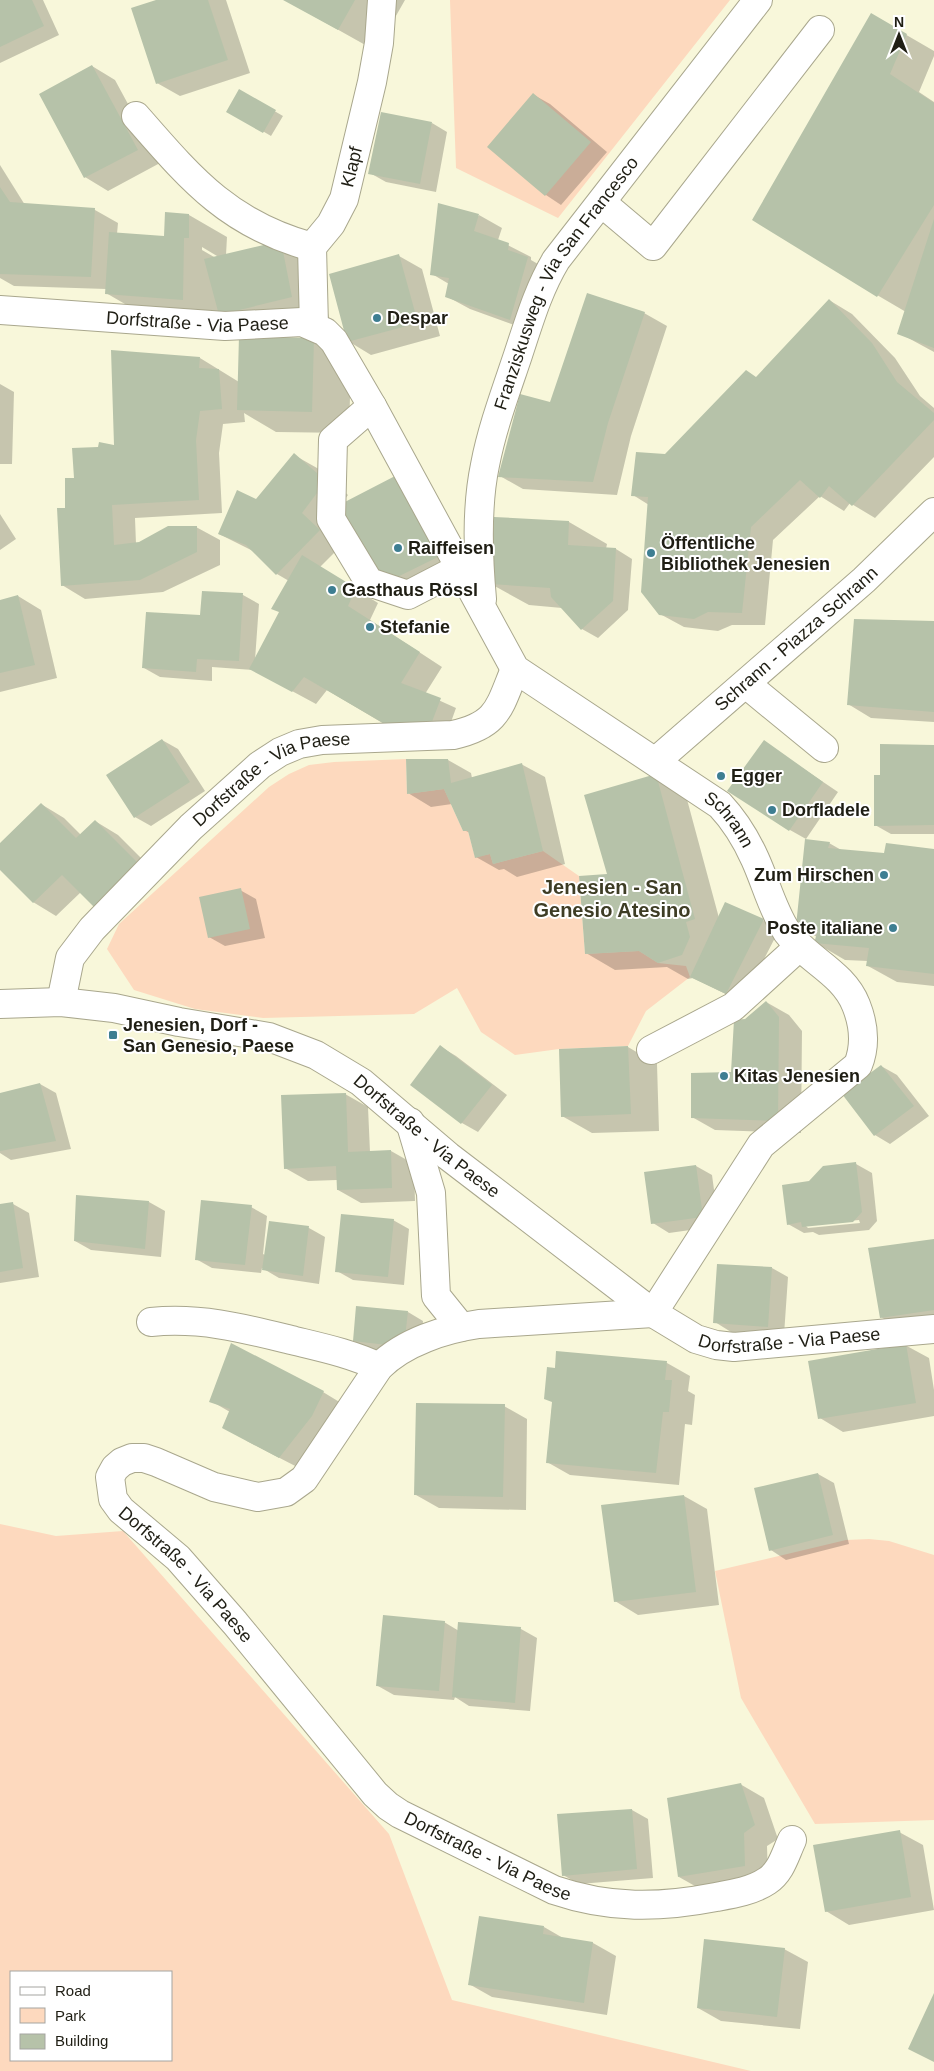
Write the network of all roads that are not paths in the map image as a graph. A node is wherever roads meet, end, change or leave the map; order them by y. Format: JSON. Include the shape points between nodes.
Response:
{"nodes":[{"id":1,"x":382,"y":0,"type":"edge"},
{"id":2,"x":758,"y":0,"type":"edge"},
{"id":3,"x":820,"y":30,"type":"dead end"},
{"id":4,"x":136,"y":116,"type":"dead end"},
{"id":5,"x":602,"y":203,"type":"junction"},
{"id":6,"x":312,"y":247,"type":"junction"},
{"id":7,"x":0,"y":310,"type":"edge"},
{"id":8,"x":314,"y":326,"type":"junction"},
{"id":9,"x":372,"y":406,"type":"junction"},
{"id":10,"x":934,"y":512,"type":"edge"},
{"id":11,"x":460,"y":568,"type":"junction"},
{"id":12,"x":482,"y":608,"type":"junction"},
{"id":13,"x":515,"y":669,"type":"junction"},
{"id":14,"x":746,"y":684,"type":"junction"},
{"id":15,"x":824,"y":748,"type":"dead end"},
{"id":16,"x":656,"y":761,"type":"junction"},
{"id":17,"x":799,"y":947,"type":"junction"},
{"id":18,"x":61,"y":1002,"type":"junction"},
{"id":19,"x":0,"y":1004,"type":"edge"},
{"id":20,"x":652,"y":1050,"type":"dead end"},
{"id":21,"x":410,"y":1122,"type":"junction"},
{"id":22,"x":653,"y":1313,"type":"junction"},
{"id":23,"x":151,"y":1322,"type":"dead end"},
{"id":24,"x":461,"y":1326,"type":"junction"},
{"id":25,"x":934,"y":1329,"type":"edge"},
{"id":26,"x":379,"y":1367,"type":"junction"},
{"id":27,"x":792,"y":1840,"type":"dead end"}],
"edges":[{"from":1,"to":6,"type":"street","name":"Klapf","via":[[372,82],[344,199],[331,224]]},
{"from":2,"to":5,"type":"street","name":"Franziskusweg - Via San Francesco"},
{"from":3,"to":5,"type":"street","via":[[653,246]]},
{"from":4,"to":6,"type":"street","via":[[200,187],[221,203],[260,228]]},
{"from":5,"to":12,"type":"street","name":"Franziskusweg - Via San Francesco","via":[[556,260],[540,289],[500,410],[481,492],[479,562]]},
{"from":6,"to":8,"type":"street"},
{"from":7,"to":8,"type":"street","name":"Dorfstraße - Via Paese","via":[[225,326],[291,321]]},
{"from":8,"to":9,"type":"street","name":"Dorfstraße - Via Paese","via":[[334,341]]},
{"from":9,"to":11,"type":"street","name":"Dorfstraße - Via Paese"},
{"from":9,"to":11,"type":"street","via":[[333,440],[331,519],[369,582],[408,595]]},
{"from":10,"to":14,"type":"street","name":"Schrann - Piazza Schrann","via":[[864,580]]},
{"from":11,"to":12,"type":"street","name":"Dorfstraße - Via Paese"},
{"from":12,"to":13,"type":"street","name":"Dorfstraße - Via Paese"},
{"from":13,"to":16,"type":"street","name":"Schrann"},
{"from":13,"to":18,"type":"street","name":"Dorfstraße - Via Paese","via":[[500,708],[489,722],[473,731],[453,735],[322,740],[299,744],[260,765],[191,827],[92,929],[70,958]]},
{"from":14,"to":15,"type":"street"},
{"from":14,"to":16,"type":"street","name":"Schrann - Piazza Schrann"},
{"from":16,"to":17,"type":"street","name":"Schrann","via":[[720,805],[733,819],[755,859],[778,915]]},
{"from":17,"to":20,"type":"street","via":[[733,1007]]},
{"from":17,"to":22,"type":"street","name":"Schrann","via":[[831,971],[847,988],[858,1013],[863,1038],[858,1065],[761,1145]]},
{"from":18,"to":19,"type":"street"},
{"from":18,"to":21,"type":"street","name":"Dorfstraße - Via Paese","via":[[114,1008],[269,1037],[340,1069]]},
{"from":21,"to":22,"type":"street","name":"Dorfstraße - Via Paese","via":[[448,1156]]},
{"from":21,"to":24,"type":"street","via":[[431,1193],[436,1296]]},
{"from":22,"to":24,"type":"street","name":"Dorfstraße - Via Paese"},
{"from":22,"to":25,"type":"street","name":"Dorfstraße - Via Paese","via":[[696,1339],[734,1347]]},
{"from":23,"to":26,"type":"street","via":[[185,1320],[231,1326],[358,1357]]},
{"from":24,"to":26,"type":"street","name":"Dorfstraße - Via Paese","via":[[418,1342],[389,1357]]},
{"from":26,"to":27,"type":"street","name":"Dorfstraße - Via Paese","via":[[304,1479],[286,1492],[258,1497],[214,1487],[144,1458],[132,1458],[115,1468],[110,1477],[113,1499],[121,1510],[178,1558],[375,1794],[400,1814],[554,1890],[624,1905],[682,1904],[753,1888],[767,1881],[779,1869]]}]}
